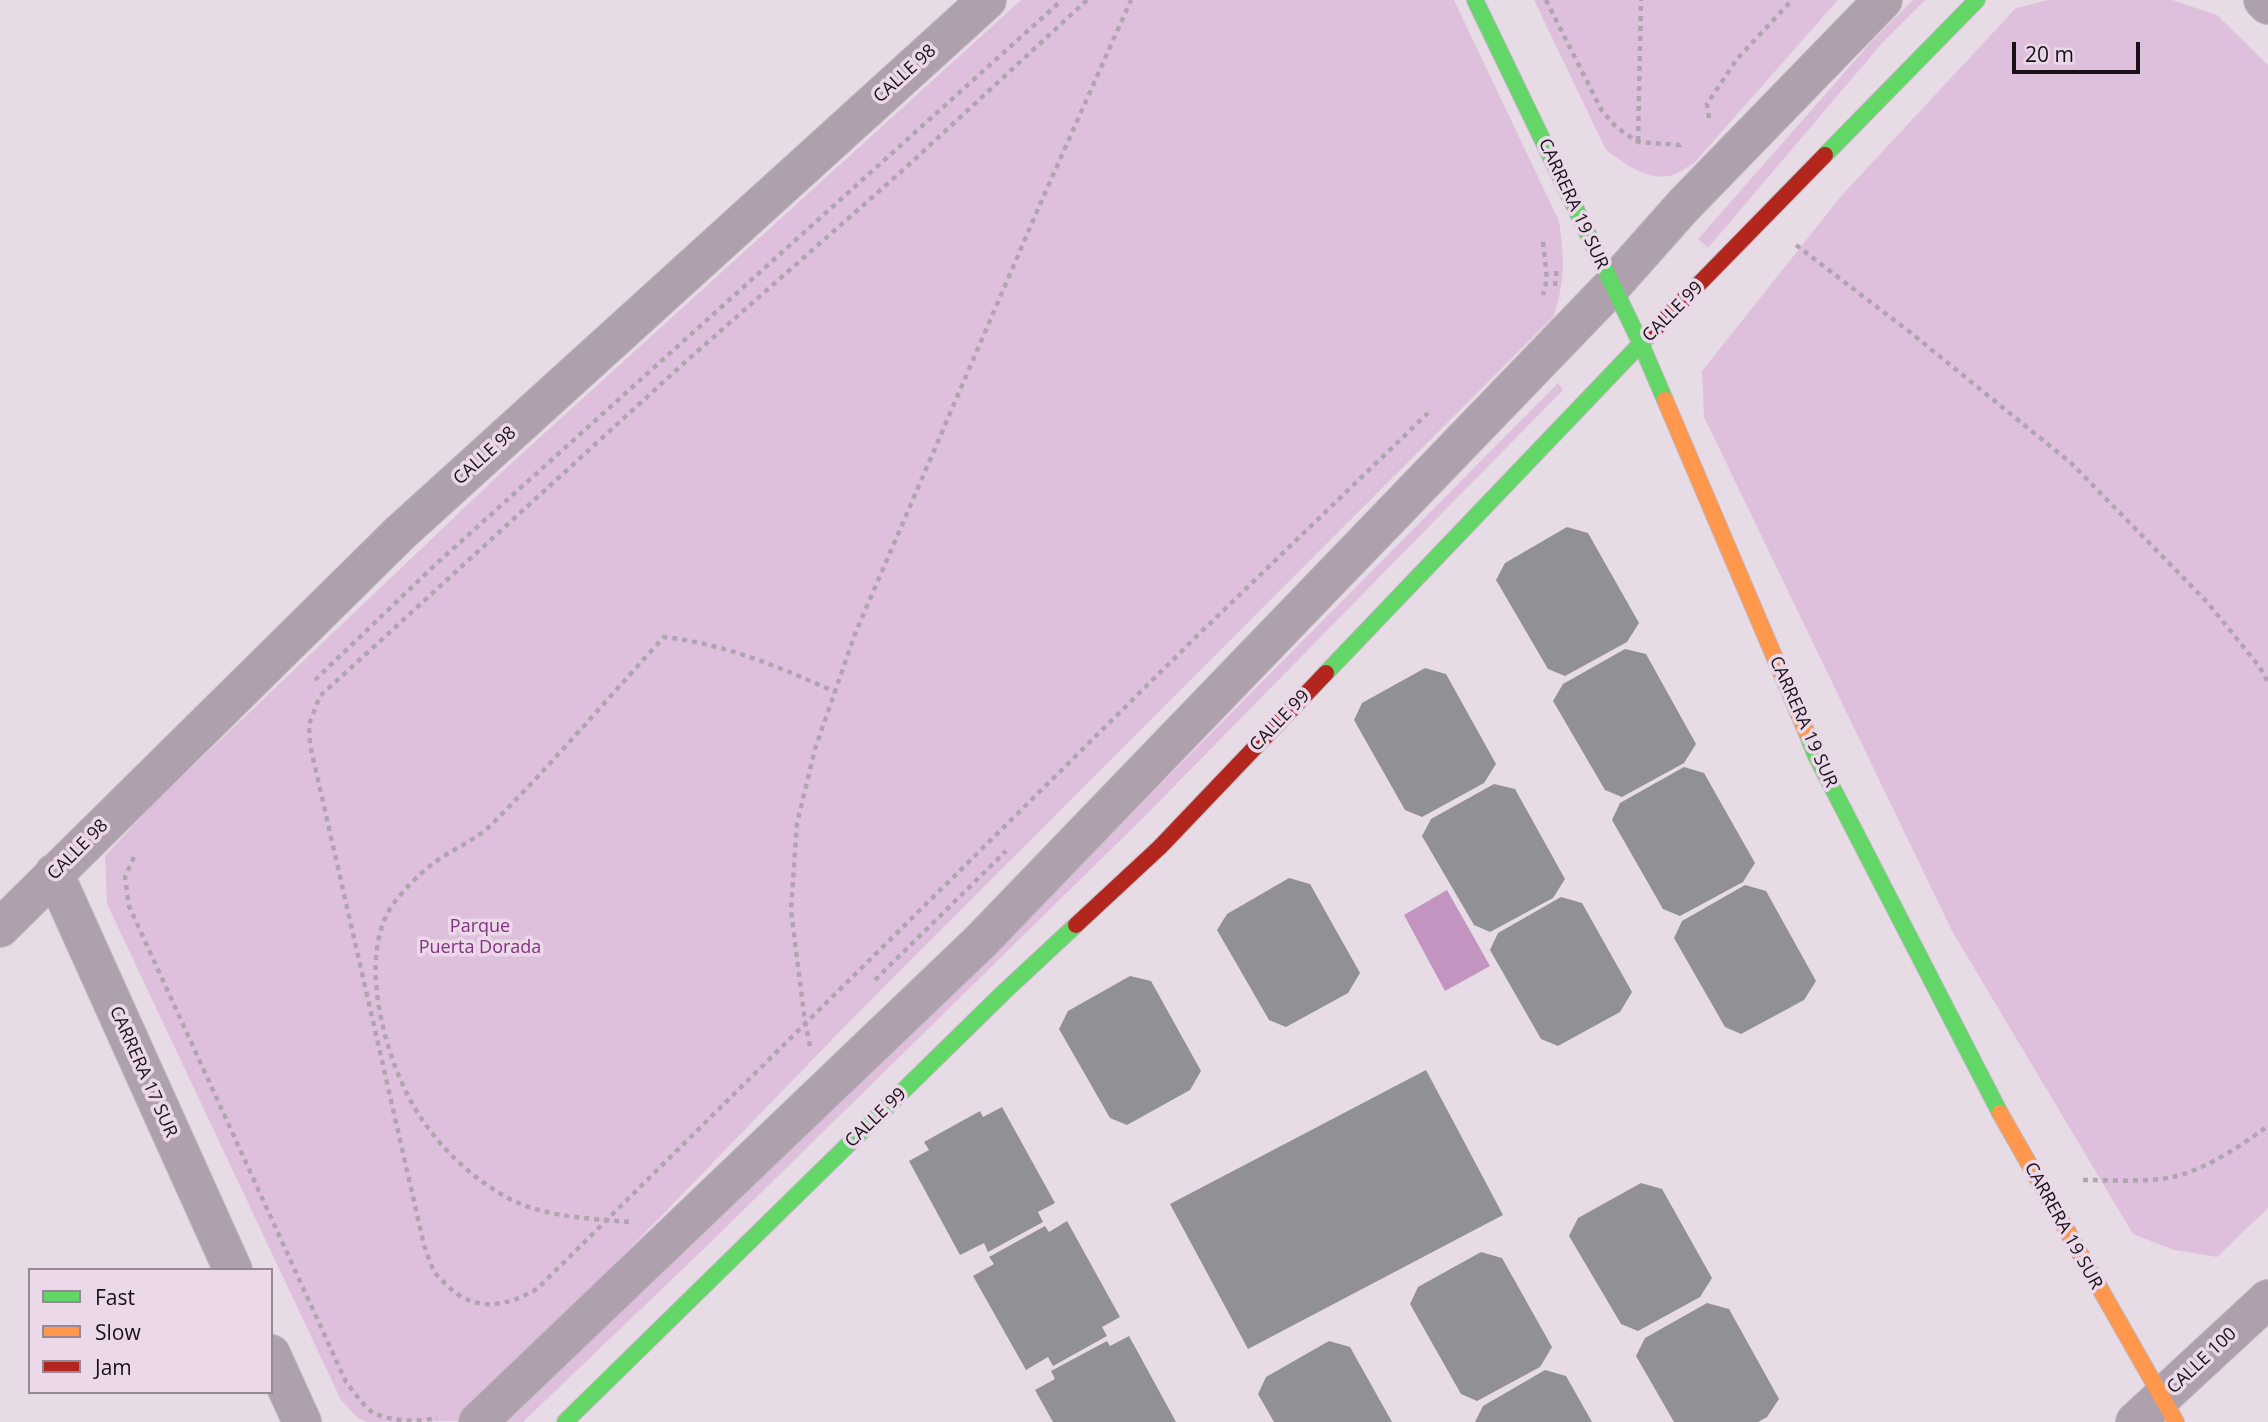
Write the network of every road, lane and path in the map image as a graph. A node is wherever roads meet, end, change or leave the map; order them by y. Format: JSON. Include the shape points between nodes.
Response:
{"nodes":[{"id":1,"x":987,"y":0,"type":"edge"},
{"id":2,"x":1062,"y":0,"type":"edge"},
{"id":3,"x":1087,"y":0,"type":"edge"},
{"id":4,"x":1130,"y":0,"type":"edge"},
{"id":5,"x":1475,"y":0,"type":"edge"},
{"id":6,"x":1546,"y":0,"type":"edge"},
{"id":7,"x":1641,"y":0,"type":"edge"},
{"id":8,"x":1792,"y":0,"type":"edge"},
{"id":9,"x":1883,"y":0,"type":"edge"},
{"id":10,"x":1977,"y":0,"type":"edge"},
{"id":11,"x":2263,"y":0,"type":"edge"},
{"id":12,"x":2268,"y":5,"type":"edge"},
{"id":13,"x":1711,"y":129,"type":"dead end"},
{"id":14,"x":1690,"y":140,"type":"dead end"},
{"id":15,"x":1637,"y":142,"type":"junction"},
{"id":16,"x":1764,"y":220,"type":"junction"},
{"id":17,"x":1541,"y":234,"type":"dead end"},
{"id":18,"x":1557,"y":258,"type":"dead end"},
{"id":19,"x":1612,"y":286,"type":"junction"},
{"id":20,"x":1555,"y":289,"type":"dead end"},
{"id":21,"x":1541,"y":305,"type":"dead end"},
{"id":22,"x":1642,"y":344,"type":"junction"},
{"id":23,"x":1437,"y":404,"type":"dead end"},
{"id":24,"x":2268,"y":682,"type":"edge"},
{"id":25,"x":307,"y":687,"type":"dead end"},
{"id":26,"x":835,"y":692,"type":"junction"},
{"id":27,"x":1015,"y":842,"type":"dead end"},
{"id":28,"x":136,"y":853,"type":"dead end"},
{"id":29,"x":54,"y":873,"type":"junction"},
{"id":30,"x":0,"y":928,"type":"edge"},
{"id":31,"x":868,"y":987,"type":"dead end"},
{"id":32,"x":805,"y":1022,"type":"junction"},
{"id":33,"x":819,"y":1036,"type":"dead end"},
{"id":34,"x":810,"y":1045,"type":"junction"},
{"id":35,"x":800,"y":1055,"type":"dead end"},
{"id":36,"x":820,"y":1095,"type":"junction"},
{"id":37,"x":2268,"y":1126,"type":"edge"},
{"id":38,"x":2037,"y":1180,"type":"junction"},
{"id":39,"x":607,"y":1220,"type":"junction"},
{"id":40,"x":628,"y":1232,"type":"dead end"},
{"id":41,"x":232,"y":1268,"type":"edge"},
{"id":42,"x":2268,"y":1299,"type":"edge"},
{"id":43,"x":273,"y":1358,"type":"edge"},
{"id":44,"x":2157,"y":1414,"type":"edge"},
{"id":45,"x":461,"y":1419,"type":"edge"},
{"id":46,"x":302,"y":1422,"type":"edge"},
{"id":47,"x":565,"y":1422,"type":"edge"}],
"edges":[{"from":1,"to":29,"type":"street","name":"CALLE 98","via":[[400,533]]},
{"from":2,"to":25,"type":"path","via":[[436,564]]},
{"from":3,"to":39,"type":"path","via":[[499,530],[320,696],[316,705],[309,724],[310,745],[424,1245],[435,1273],[458,1295],[479,1303],[517,1300],[537,1289]]},
{"from":4,"to":26,"type":"path","via":[[855,634]]},
{"from":5,"to":19,"type":"street","name":"CARRERA 19 SUR"},
{"from":6,"to":15,"type":"path","via":[[1602,111]]},
{"from":7,"to":15,"type":"path"},
{"from":8,"to":13,"type":"path","via":[[1737,60],[1707,104]]},
{"from":9,"to":19,"type":"street"},
{"from":10,"to":16,"type":"street","name":"CALLE 99"},
{"from":11,"to":12,"type":"street"},
{"from":14,"to":15,"type":"path","via":[[1679,145]]},
{"from":16,"to":22,"type":"street","name":"CALLE 99"},
{"from":16,"to":24,"type":"path","via":[[2071,463],[2207,602]]},
{"from":17,"to":21,"type":"path","via":[[1547,279]]},
{"from":18,"to":20,"type":"path"},
{"from":19,"to":22,"type":"street","name":"CARRERA 19 SUR"},
{"from":19,"to":36,"type":"street","via":[[981,941]]},
{"from":22,"to":38,"type":"street","name":"CARRERA 19 SUR","via":[[1816,756]]},
{"from":22,"to":47,"type":"street","name":"CALLE 99","via":[[1160,847],[1004,992]]},
{"from":23,"to":32,"type":"path"},
{"from":26,"to":32,"type":"path","via":[[797,823],[791,910]]},
{"from":26,"to":39,"type":"path","via":[[746,655],[664,637],[490,826],[430,866],[394,904],[381,928],[375,964],[378,1003],[391,1053],[422,1119],[467,1171],[503,1196],[565,1216]]},
{"from":27,"to":31,"type":"path"},
{"from":28,"to":45,"type":"path","via":[[125,877],[129,905],[346,1382],[373,1412],[394,1421]]},
{"from":29,"to":30,"type":"street","name":"CALLE 98"},
{"from":29,"to":41,"type":"street","name":"CARRERA 17 SUR"},
{"from":32,"to":34,"type":"path"},
{"from":32,"to":39,"type":"path"},
{"from":33,"to":34,"type":"path"},
{"from":34,"to":35,"type":"path"},
{"from":34,"to":36,"type":"path"},
{"from":36,"to":45,"type":"street"},
{"from":37,"to":38,"type":"path","via":[[2191,1172],[2162,1179]]},
{"from":38,"to":44,"type":"street","name":"CARRERA 19 SUR"},
{"from":39,"to":40,"type":"path","via":[[637,1222]]},
{"from":42,"to":44,"type":"street","name":"CALLE 100"},
{"from":43,"to":46,"type":"street"}]}
